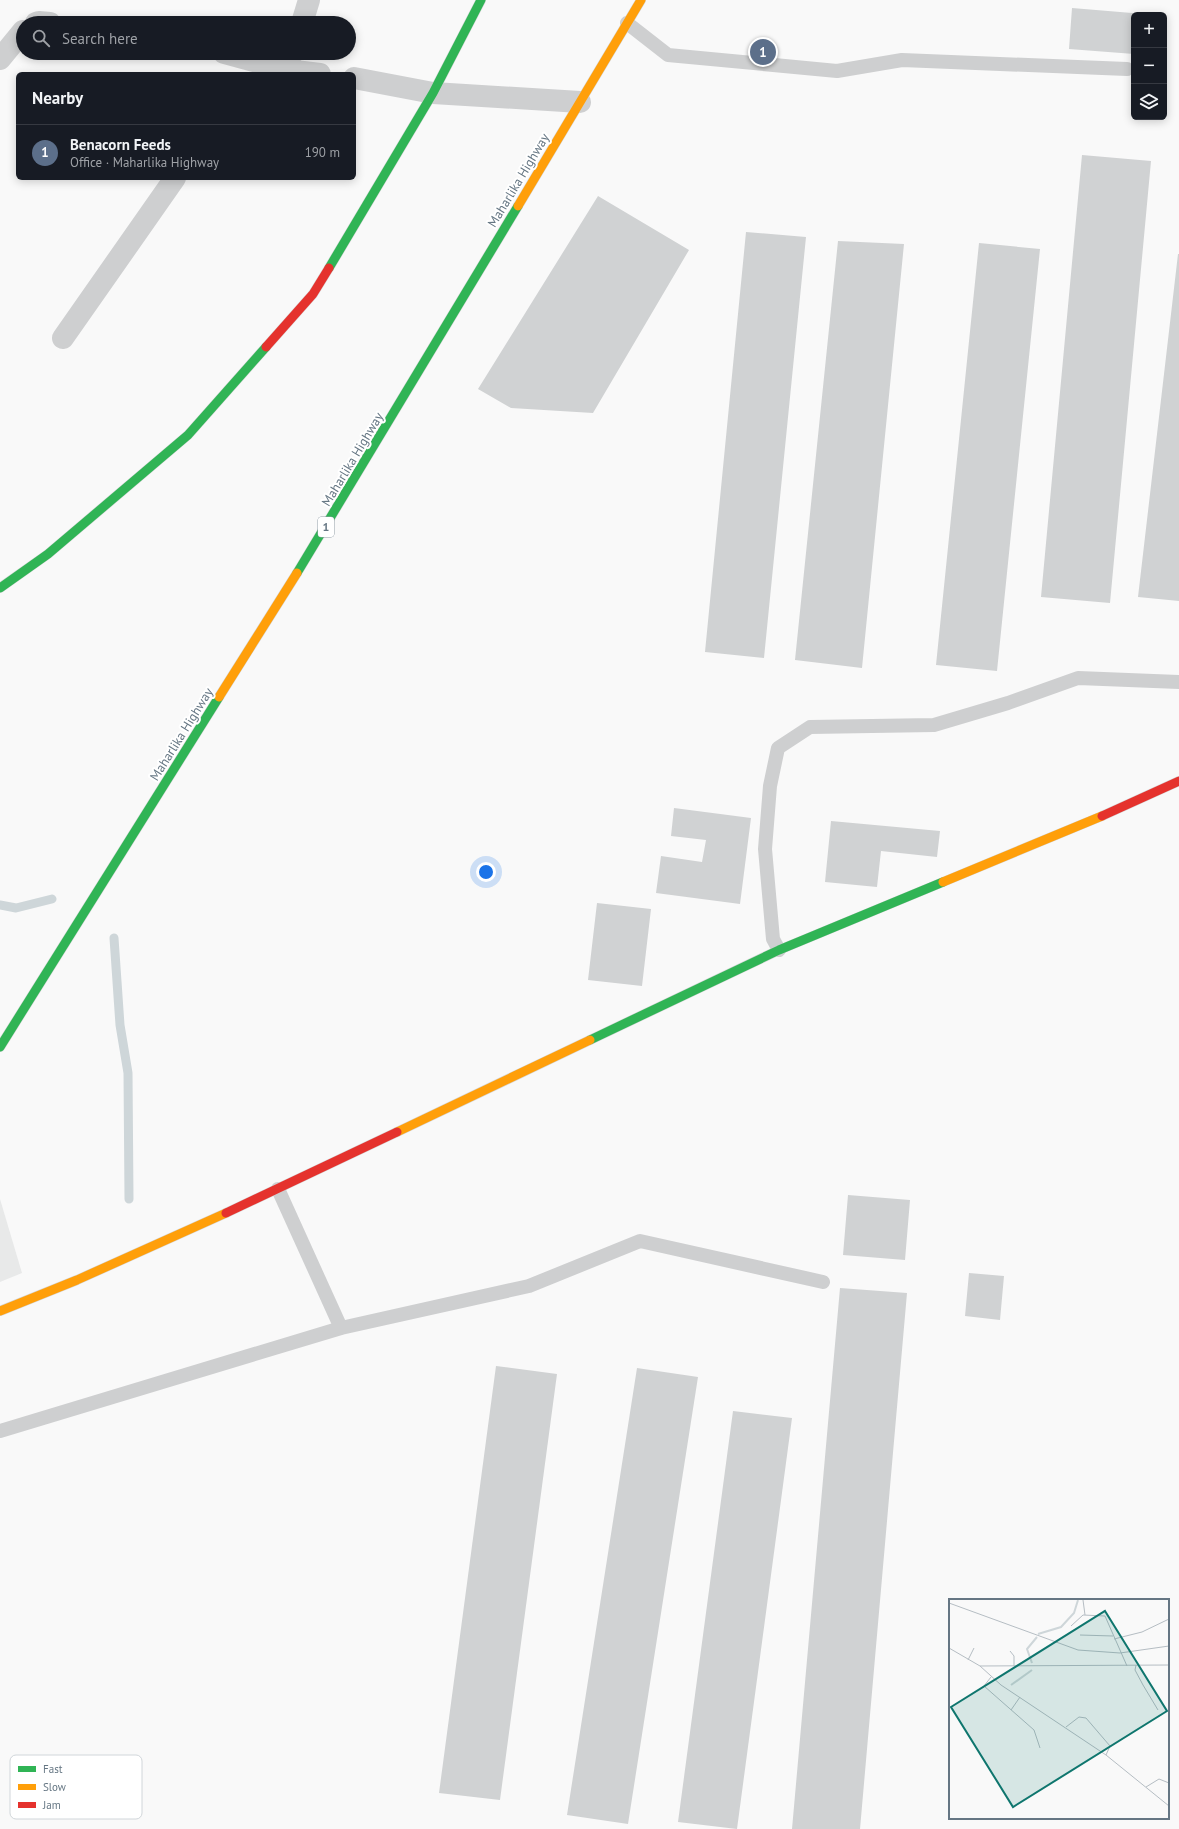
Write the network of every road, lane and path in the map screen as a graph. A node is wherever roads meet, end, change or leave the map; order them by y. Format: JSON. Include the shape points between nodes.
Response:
{"nodes":[{"id":1,"x":309,"y":0,"type":"edge"},
{"id":2,"x":481,"y":0,"type":"edge"},
{"id":3,"x":641,"y":0,"type":"edge"},
{"id":4,"x":304,"y":16,"type":"edge"},
{"id":5,"x":627,"y":23,"type":"junction"},
{"id":6,"x":16,"y":40,"type":"edge"},
{"id":7,"x":0,"y":59,"type":"edge"},
{"id":8,"x":237,"y":60,"type":"edge"},
{"id":9,"x":290,"y":62,"type":"edge"},
{"id":10,"x":251,"y":68,"type":"edge"},
{"id":11,"x":1127,"y":69,"type":"dead end"},
{"id":12,"x":315,"y":72,"type":"edge"},
{"id":13,"x":356,"y":78,"type":"edge"},
{"id":14,"x":433,"y":93,"type":"junction"},
{"id":15,"x":580,"y":102,"type":"junction"},
{"id":16,"x":174,"y":180,"type":"edge"},
{"id":17,"x":63,"y":338,"type":"dead end"},
{"id":18,"x":0,"y":588,"type":"edge"},
{"id":19,"x":1179,"y":682,"type":"edge"},
{"id":20,"x":1179,"y":781,"type":"edge"},
{"id":21,"x":778,"y":950,"type":"junction"},
{"id":22,"x":0,"y":1047,"type":"edge"},
{"id":23,"x":278,"y":1189,"type":"junction"},
{"id":24,"x":823,"y":1282,"type":"dead end"},
{"id":25,"x":0,"y":1310,"type":"edge"},
{"id":26,"x":341,"y":1328,"type":"junction"},
{"id":27,"x":0,"y":1431,"type":"edge"}],
"edges":[{"from":1,"to":4,"type":"street"},
{"from":2,"to":14,"type":"main road"},
{"from":3,"to":5,"type":"main road","name":"Maharlika Highway","number":"1"},
{"from":5,"to":11,"type":"lane","via":[[668,55],[829,71],[902,60]]},
{"from":5,"to":15,"type":"main road","name":"Maharlika Highway","number":"1"},
{"from":6,"to":7,"type":"street"},
{"from":8,"to":10,"type":"street"},
{"from":9,"to":10,"type":"street"},
{"from":9,"to":12,"type":"street"},
{"from":13,"to":14,"type":"street"},
{"from":14,"to":15,"type":"street"},
{"from":14,"to":18,"type":"main road","via":[[313,294],[188,435],[48,554]]},
{"from":15,"to":22,"type":"main road","name":"Maharlika Highway","number":"1","via":[[333,516]]},
{"from":16,"to":17,"type":"street"},
{"from":19,"to":21,"type":"lane","via":[[1078,678],[1008,703],[934,725],[810,727],[778,748],[770,786],[765,849],[773,939]]},
{"from":20,"to":21,"type":"main road","via":[[1116,810]]},
{"from":21,"to":23,"type":"main road"},
{"from":23,"to":25,"type":"main road","via":[[78,1280]]},
{"from":23,"to":26,"type":"lane"},
{"from":24,"to":26,"type":"lane","via":[[640,1241],[530,1286]]},
{"from":26,"to":27,"type":"lane"}]}
